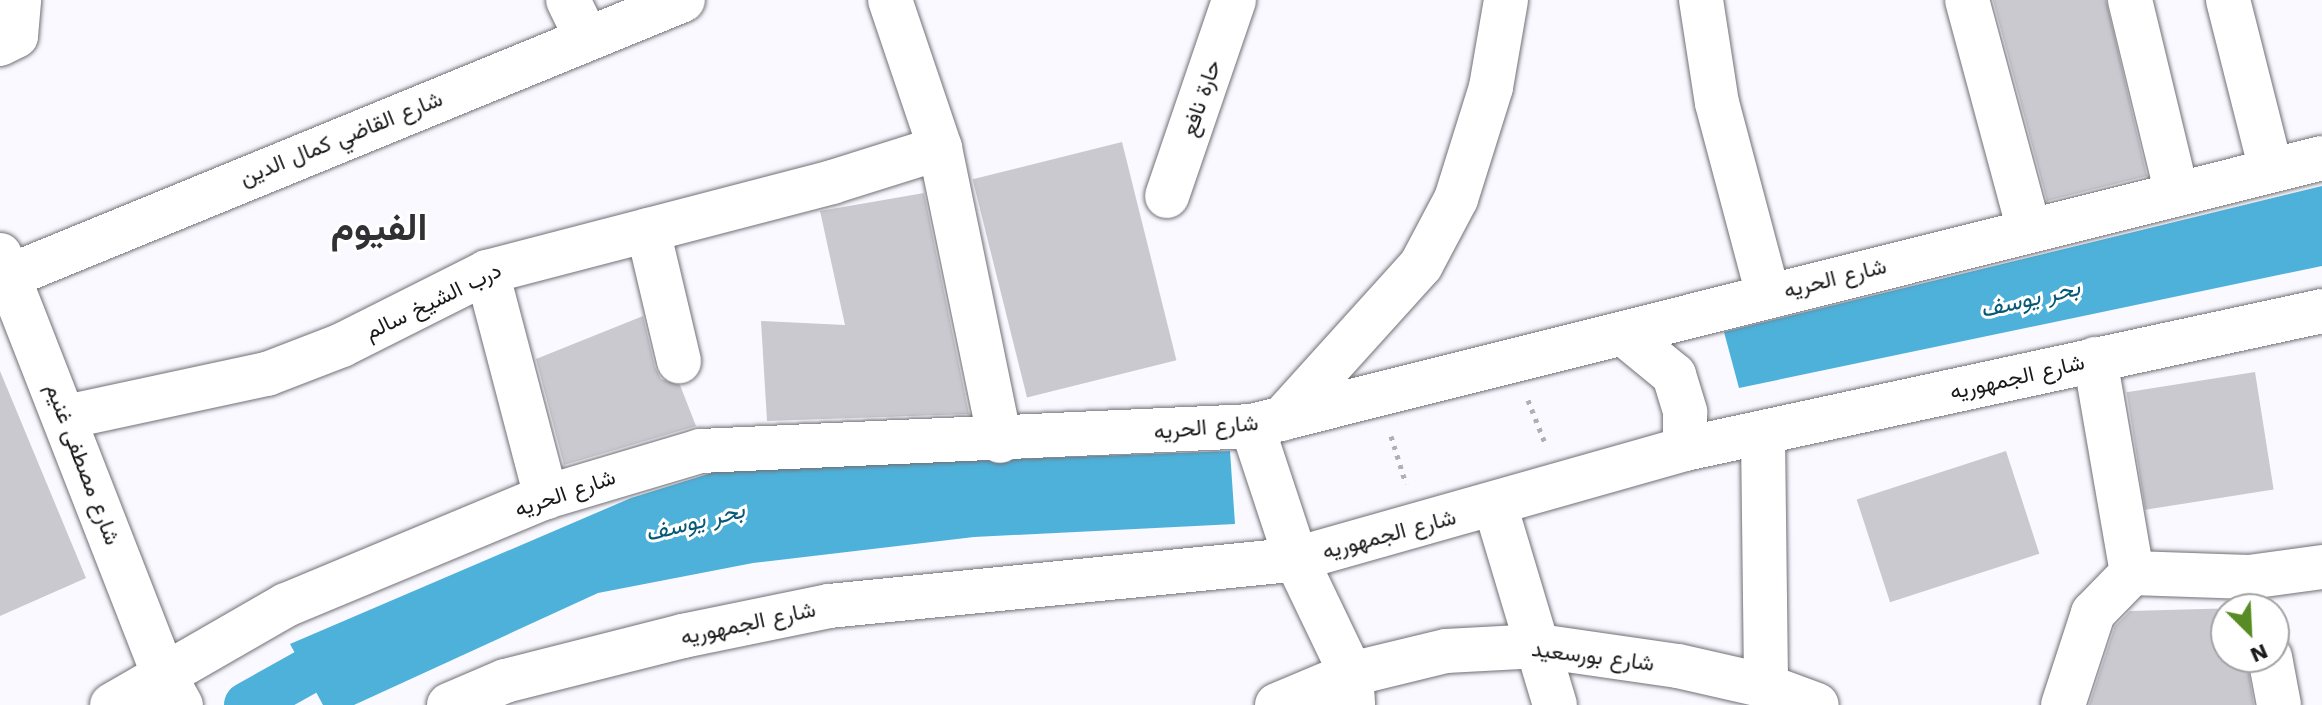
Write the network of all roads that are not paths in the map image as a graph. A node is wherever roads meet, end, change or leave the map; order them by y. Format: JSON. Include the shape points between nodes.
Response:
{"nodes":[{"id":1,"x":19,"y":0,"type":"edge"},
{"id":2,"x":683,"y":0,"type":"edge"},
{"id":3,"x":890,"y":0,"type":"edge"},
{"id":4,"x":1234,"y":0,"type":"edge"},
{"id":5,"x":1506,"y":0,"type":"edge"},
{"id":6,"x":1701,"y":0,"type":"edge"},
{"id":7,"x":1967,"y":0,"type":"edge"},
{"id":8,"x":2130,"y":0,"type":"edge"},
{"id":9,"x":2228,"y":0,"type":"edge"},
{"id":10,"x":577,"y":18,"type":"edge"},
{"id":11,"x":0,"y":44,"type":"edge"},
{"id":12,"x":940,"y":148,"type":"junction"},
{"id":13,"x":2322,"y":158,"type":"edge"},
{"id":14,"x":2271,"y":170,"type":"junction"},
{"id":15,"x":2177,"y":194,"type":"junction"},
{"id":16,"x":1167,"y":196,"type":"dead end"},
{"id":17,"x":648,"y":230,"type":"junction"},
{"id":18,"x":2029,"y":230,"type":"junction"},
{"id":19,"x":3,"y":270,"type":"edge"},
{"id":20,"x":487,"y":272,"type":"junction"},
{"id":21,"x":1768,"y":295,"type":"junction"},
{"id":22,"x":2322,"y":311,"type":"edge"},
{"id":23,"x":1624,"y":334,"type":"junction"},
{"id":24,"x":2095,"y":359,"type":"junction"},
{"id":25,"x":679,"y":361,"type":"dead end"},
{"id":26,"x":66,"y":417,"type":"junction"},
{"id":27,"x":1267,"y":423,"type":"junction"},
{"id":28,"x":1763,"y":435,"type":"junction"},
{"id":29,"x":1000,"y":441,"type":"junction"},
{"id":30,"x":1685,"y":449,"type":"junction"},
{"id":31,"x":546,"y":497,"type":"junction"},
{"id":32,"x":1495,"y":505,"type":"junction"},
{"id":33,"x":1296,"y":559,"type":"junction"},
{"id":34,"x":2322,"y":567,"type":"edge"},
{"id":35,"x":2132,"y":573,"type":"junction"},
{"id":36,"x":2253,"y":593,"type":"edge"},
{"id":37,"x":1539,"y":646,"type":"junction"},
{"id":38,"x":2273,"y":673,"type":"edge"},
{"id":39,"x":1766,"y":686,"type":"junction"},
{"id":40,"x":172,"y":689,"type":"edge"},
{"id":41,"x":1352,"y":690,"type":"edge"},
{"id":42,"x":511,"y":693,"type":"edge"},
{"id":43,"x":112,"y":705,"type":"edge"},
{"id":44,"x":449,"y":705,"type":"edge"},
{"id":45,"x":1277,"y":705,"type":"edge"},
{"id":46,"x":1555,"y":705,"type":"edge"},
{"id":47,"x":1817,"y":705,"type":"edge"},
{"id":48,"x":2063,"y":705,"type":"edge"},
{"id":49,"x":2279,"y":705,"type":"edge"}],
"edges":[{"from":1,"to":11,"type":"street","via":[[16,36]]},
{"from":2,"to":10,"type":"street","name":"شارع القاضي كمال الدين"},
{"from":3,"to":12,"type":"street"},
{"from":4,"to":16,"type":"street","name":"حارة نافع"},
{"from":5,"to":27,"type":"street","via":[[1491,87],[1449,212],[1421,265]]},
{"from":6,"to":21,"type":"street","via":[[1717,103]]},
{"from":7,"to":18,"type":"street"},
{"from":8,"to":15,"type":"street"},
{"from":9,"to":14,"type":"street"},
{"from":10,"to":19,"type":"street","name":"شارع القاضي كمال الدين"},
{"from":12,"to":17,"type":"street","name":"درب الشيخ سالم"},
{"from":12,"to":29,"type":"street"},
{"from":13,"to":14,"type":"street","name":"شارع الحريه"},
{"from":14,"to":15,"type":"street","name":"شارع الحريه"},
{"from":15,"to":18,"type":"street","name":"شارع الحريه"},
{"from":17,"to":20,"type":"street","name":"درب الشيخ سالم"},
{"from":17,"to":25,"type":"street"},
{"from":18,"to":21,"type":"street","name":"شارع الحريه"},
{"from":19,"to":26,"type":"street","name":"شارع مصطفى غنيم"},
{"from":20,"to":26,"type":"street","name":"درب الشيخ سالم","via":[[304,362]]},
{"from":20,"to":31,"type":"street"},
{"from":21,"to":23,"type":"street","name":"شارع الحريه"},
{"from":22,"to":24,"type":"street","name":"شارع الجمهوريه"},
{"from":23,"to":27,"type":"street","name":"شارع الحريه"},
{"from":23,"to":30,"type":"street","via":[[1674,375],[1685,412]]},
{"from":24,"to":28,"type":"street","name":"شارع الجمهوريه"},
{"from":24,"to":35,"type":"street"},
{"from":26,"to":40,"type":"street","name":"شارع مصطفى غنيم"},
{"from":27,"to":29,"type":"street","name":"شارع الحريه"},
{"from":27,"to":33,"type":"street"},
{"from":28,"to":30,"type":"street","name":"شارع الجمهوريه"},
{"from":28,"to":39,"type":"street"},
{"from":29,"to":31,"type":"street","name":"شارع الحريه","via":[[700,451]]},
{"from":30,"to":32,"type":"street","name":"شارع الجمهوريه"},
{"from":31,"to":40,"type":"street","name":"شارع الحريه","via":[[286,605]]},
{"from":32,"to":33,"type":"street","name":"شارع الجمهوريه"},
{"from":32,"to":37,"type":"street"},
{"from":33,"to":41,"type":"street"},
{"from":33,"to":42,"type":"street","name":"شارع الجمهوريه","via":[[829,606]]},
{"from":34,"to":36,"type":"street"},
{"from":35,"to":36,"type":"street"},
{"from":35,"to":48,"type":"street","via":[[2093,613]]},
{"from":37,"to":39,"type":"street","name":"شارع بورسعيد","via":[[1678,666]]},
{"from":37,"to":41,"type":"street","name":"شارع بورسعيد","via":[[1446,651]]},
{"from":37,"to":46,"type":"street"},
{"from":38,"to":49,"type":"street"},
{"from":39,"to":47,"type":"street","name":"شارع بورسعيد"},
{"from":40,"to":43,"type":"street","name":"شارع الحريه"},
{"from":41,"to":45,"type":"street","name":"شارع بورسعيد"},
{"from":42,"to":44,"type":"street","name":"شارع الجمهوريه"}]}
